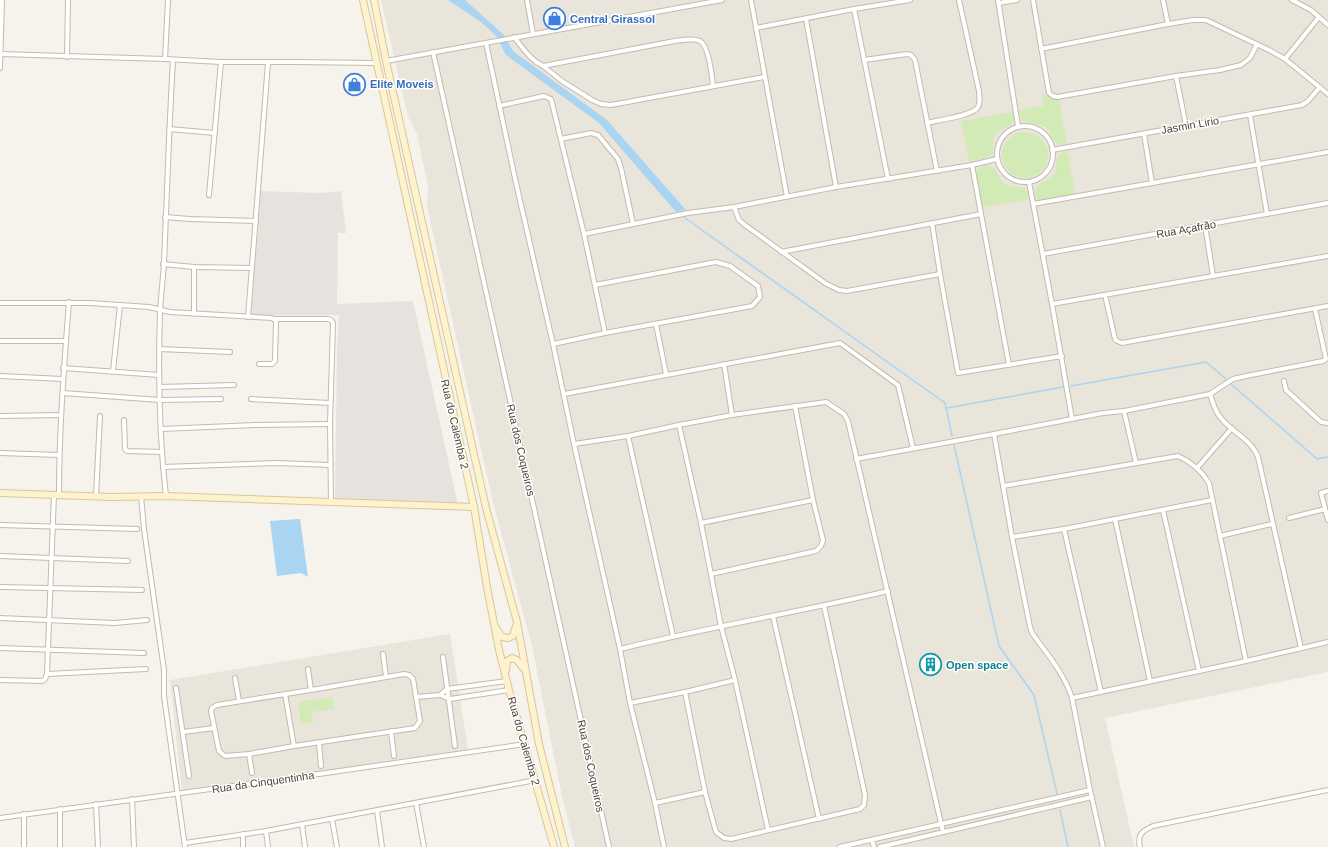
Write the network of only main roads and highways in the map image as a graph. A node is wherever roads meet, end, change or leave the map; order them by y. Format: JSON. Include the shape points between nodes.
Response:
{"nodes":[{"id":1,"x":363,"y":0,"type":"edge"},
{"id":2,"x":374,"y":0,"type":"edge"},
{"id":3,"x":0,"y":493,"type":"edge"},
{"id":4,"x":474,"y":507,"type":"junction"},
{"id":5,"x":517,"y":622,"type":"junction"},
{"id":6,"x":494,"y":625,"type":"junction"},
{"id":7,"x":525,"y":671,"type":"junction"},
{"id":8,"x":505,"y":674,"type":"junction"},
{"id":9,"x":554,"y":847,"type":"edge"},
{"id":10,"x":565,"y":847,"type":"edge"}],
"edges":[{"from":1,"to":4,"type":"main road","name":"Rua do Calemba 2"},
{"from":2,"to":5,"type":"main road","name":"Rua do Calemba 2","via":[[486,508]]},
{"from":3,"to":4,"type":"main road"},
{"from":4,"to":6,"type":"main road","name":"Rua do Calemba 2"},
{"from":5,"to":6,"type":"main road","via":[[513,636],[508,638],[502,636]]},
{"from":5,"to":7,"type":"main road","name":"Rua do Calemba 2"},
{"from":6,"to":8,"type":"main road","name":"Rua do Calemba 2"},
{"from":7,"to":8,"type":"main road","via":[[520,662],[512,658],[507,661]]},
{"from":7,"to":10,"type":"main road","name":"Rua do Calemba 2"},
{"from":8,"to":9,"type":"main road","name":"Rua do Calemba 2"}]}
